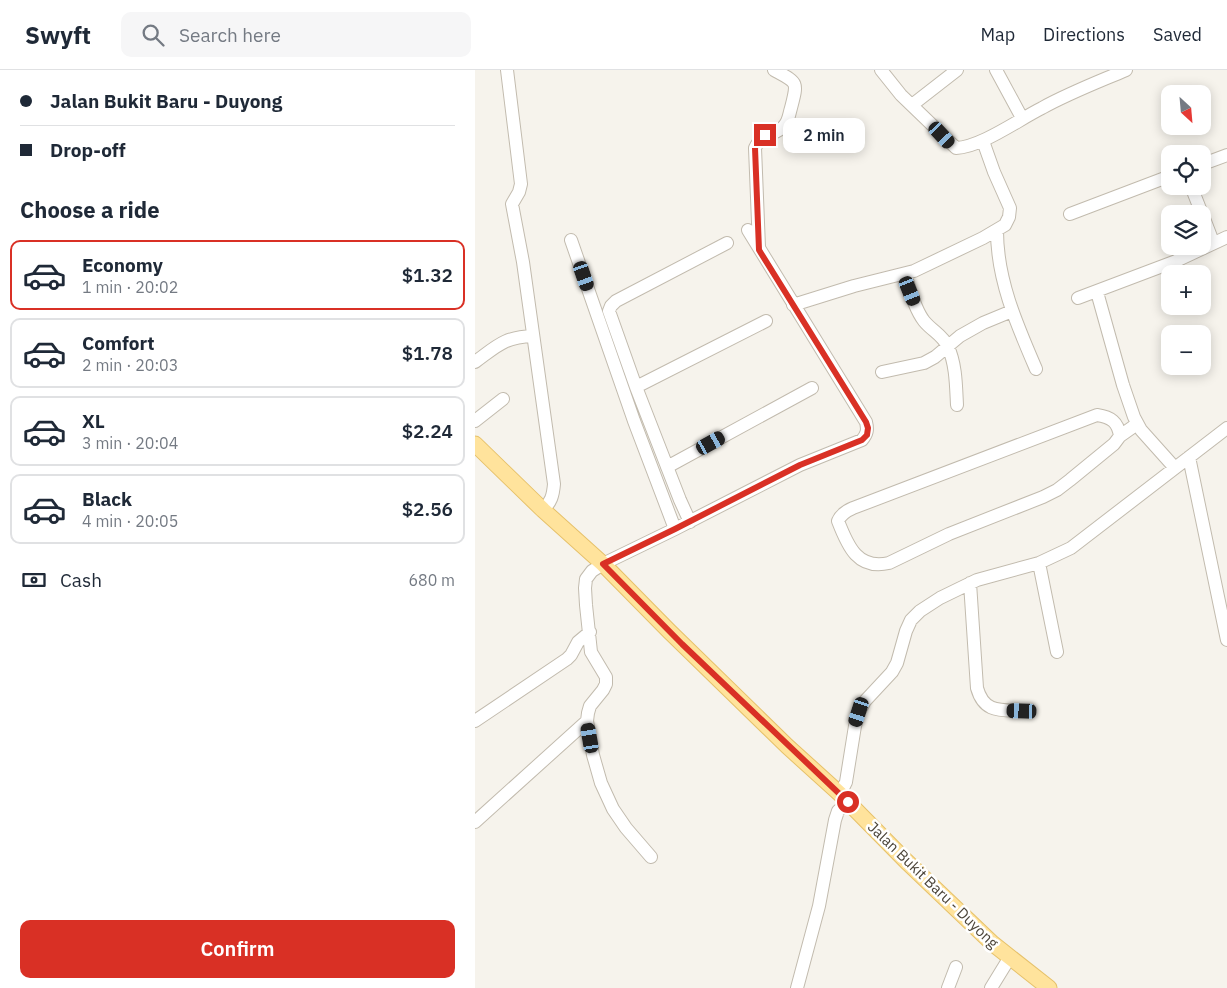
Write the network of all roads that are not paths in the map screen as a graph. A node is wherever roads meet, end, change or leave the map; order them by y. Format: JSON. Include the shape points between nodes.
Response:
{"nodes":[{"id":1,"x":507,"y":70,"type":"edge"},
{"id":2,"x":774,"y":70,"type":"edge"},
{"id":3,"x":881,"y":70,"type":"edge"},
{"id":4,"x":957,"y":70,"type":"edge"},
{"id":5,"x":996,"y":70,"type":"edge"},
{"id":6,"x":1126,"y":70,"type":"edge"},
{"id":7,"x":912,"y":105,"type":"junction"},
{"id":8,"x":1022,"y":118,"type":"junction"},
{"id":9,"x":983,"y":141,"type":"junction"},
{"id":10,"x":1227,"y":155,"type":"edge"},
{"id":11,"x":1211,"y":161,"type":"edge"},
{"id":12,"x":1161,"y":179,"type":"edge"},
{"id":13,"x":1070,"y":214,"type":"dead end"},
{"id":14,"x":748,"y":230,"type":"dead end"},
{"id":15,"x":997,"y":231,"type":"junction"},
{"id":16,"x":1211,"y":237,"type":"edge"},
{"id":17,"x":1227,"y":237,"type":"edge"},
{"id":18,"x":571,"y":240,"type":"dead end"},
{"id":19,"x":1213,"y":242,"type":"junction"},
{"id":20,"x":727,"y":243,"type":"dead end"},
{"id":21,"x":759,"y":250,"type":"junction"},
{"id":22,"x":905,"y":274,"type":"junction"},
{"id":23,"x":1097,"y":292,"type":"junction"},
{"id":24,"x":1078,"y":298,"type":"dead end"},
{"id":25,"x":793,"y":305,"type":"junction"},
{"id":26,"x":1012,"y":311,"type":"junction"},
{"id":27,"x":766,"y":321,"type":"dead end"},
{"id":28,"x":533,"y":336,"type":"junction"},
{"id":29,"x":948,"y":346,"type":"junction"},
{"id":30,"x":475,"y":362,"type":"edge"},
{"id":31,"x":1037,"y":369,"type":"dead end"},
{"id":32,"x":882,"y":372,"type":"dead end"},
{"id":33,"x":636,"y":387,"type":"junction"},
{"id":34,"x":811,"y":388,"type":"dead end"},
{"id":35,"x":503,"y":399,"type":"dead end"},
{"id":36,"x":957,"y":405,"type":"dead end"},
{"id":37,"x":1131,"y":411,"type":"junction"},
{"id":38,"x":1097,"y":415,"type":"junction"},
{"id":39,"x":475,"y":421,"type":"edge"},
{"id":40,"x":1137,"y":424,"type":"junction"},
{"id":41,"x":1227,"y":428,"type":"edge"},
{"id":42,"x":1120,"y":436,"type":"junction"},
{"id":43,"x":475,"y":444,"type":"edge"},
{"id":44,"x":1189,"y":457,"type":"junction"},
{"id":45,"x":667,"y":467,"type":"junction"},
{"id":46,"x":1175,"y":468,"type":"junction"},
{"id":47,"x":543,"y":510,"type":"junction"},
{"id":48,"x":690,"y":522,"type":"junction"},
{"id":49,"x":675,"y":529,"type":"junction"},
{"id":50,"x":1039,"y":563,"type":"junction"},
{"id":51,"x":603,"y":564,"type":"junction"},
{"id":52,"x":970,"y":583,"type":"junction"},
{"id":53,"x":590,"y":632,"type":"junction"},
{"id":54,"x":1227,"y":640,"type":"edge"},
{"id":55,"x":590,"y":646,"type":"junction"},
{"id":56,"x":1057,"y":652,"type":"dead end"},
{"id":57,"x":1022,"y":711,"type":"dead end"},
{"id":58,"x":475,"y":721,"type":"edge"},
{"id":59,"x":587,"y":721,"type":"junction"},
{"id":60,"x":475,"y":731,"type":"edge"},
{"id":61,"x":844,"y":798,"type":"junction"},
{"id":62,"x":475,"y":822,"type":"edge"},
{"id":63,"x":651,"y":856,"type":"dead end"},
{"id":64,"x":1009,"y":958,"type":"junction"},
{"id":65,"x":956,"y":967,"type":"dead end"},
{"id":66,"x":797,"y":988,"type":"edge"},
{"id":67,"x":948,"y":988,"type":"edge"},
{"id":68,"x":991,"y":988,"type":"edge"},
{"id":69,"x":1049,"y":988,"type":"edge"}],
"edges":[{"from":1,"to":28,"type":"street","via":[[521,184],[512,204]]},
{"from":2,"to":21,"type":"street","via":[[792,80],[796,92],[785,125],[765,135],[755,148]]},
{"from":3,"to":7,"type":"street"},
{"from":4,"to":7,"type":"street"},
{"from":5,"to":8,"type":"street"},
{"from":6,"to":8,"type":"street"},
{"from":7,"to":9,"type":"street","via":[[955,148]]},
{"from":8,"to":9,"type":"street"},
{"from":9,"to":15,"type":"street","via":[[1010,208],[1005,225]]},
{"from":10,"to":11,"type":"street"},
{"from":12,"to":13,"type":"street"},
{"from":14,"to":21,"type":"street"},
{"from":15,"to":22,"type":"street"},
{"from":15,"to":26,"type":"street","via":[[999,266]]},
{"from":16,"to":19,"type":"street"},
{"from":17,"to":19,"type":"street"},
{"from":18,"to":49,"type":"street"},
{"from":19,"to":23,"type":"street","via":[[1176,261]]},
{"from":20,"to":33,"type":"street","via":[[611,306],[611,318]]},
{"from":21,"to":25,"type":"street"},
{"from":22,"to":25,"type":"street"},
{"from":22,"to":29,"type":"street","via":[[923,320]]},
{"from":23,"to":24,"type":"street"},
{"from":23,"to":37,"type":"street"},
{"from":25,"to":48,"type":"street","via":[[866,422],[867,435],[862,440],[800,465]]},
{"from":26,"to":29,"type":"street","via":[[983,323]]},
{"from":26,"to":31,"type":"street"},
{"from":27,"to":33,"type":"street"},
{"from":28,"to":30,"type":"street","via":[[508,339]]},
{"from":28,"to":47,"type":"street","via":[[554,484],[553,496]]},
{"from":29,"to":32,"type":"street","via":[[924,363]]},
{"from":29,"to":36,"type":"street"},
{"from":33,"to":45,"type":"street"},
{"from":34,"to":45,"type":"street"},
{"from":35,"to":39,"type":"street"},
{"from":37,"to":38,"type":"street"},
{"from":37,"to":40,"type":"street"},
{"from":38,"to":42,"type":"street","via":[[1115,422]]},
{"from":38,"to":42,"type":"street","via":[[853,508],[838,521],[854,554],[871,564],[889,563],[949,534],[1043,497],[1057,490]]},
{"from":40,"to":42,"type":"street"},
{"from":40,"to":46,"type":"street"},
{"from":41,"to":44,"type":"street"},
{"from":43,"to":47,"type":"main road","name":"Jalan Bukit Baru - Duyong"},
{"from":44,"to":46,"type":"street"},
{"from":44,"to":54,"type":"street"},
{"from":45,"to":48,"type":"street"},
{"from":46,"to":50,"type":"street","via":[[1071,548]]},
{"from":47,"to":51,"type":"main road","name":"Jalan Bukit Baru - Duyong"},
{"from":48,"to":49,"type":"street"},
{"from":49,"to":51,"type":"street"},
{"from":50,"to":52,"type":"street"},
{"from":50,"to":56,"type":"street"},
{"from":51,"to":53,"type":"street","via":[[591,571],[586,579]]},
{"from":51,"to":61,"type":"main road","name":"Jalan Bukit Baru - Duyong","via":[[675,638]]},
{"from":52,"to":57,"type":"street","via":[[979,697],[991,708]]},
{"from":52,"to":61,"type":"street","via":[[919,611],[911,620],[893,672],[865,701],[859,712]]},
{"from":53,"to":55,"type":"street"},
{"from":53,"to":58,"type":"street","via":[[578,642],[567,659]]},
{"from":55,"to":59,"type":"street","via":[[606,677],[606,684],[590,706]]},
{"from":55,"to":60,"type":"street"},
{"from":59,"to":62,"type":"street"},
{"from":59,"to":63,"type":"street","via":[[593,755],[613,809]]},
{"from":61,"to":64,"type":"main road","name":"Jalan Bukit Baru - Duyong"},
{"from":61,"to":66,"type":"street","via":[[835,820],[819,906]]},
{"from":64,"to":68,"type":"street"},
{"from":64,"to":69,"type":"main road","name":"Jalan Bukit Baru - Duyong"},
{"from":65,"to":67,"type":"street"}]}
